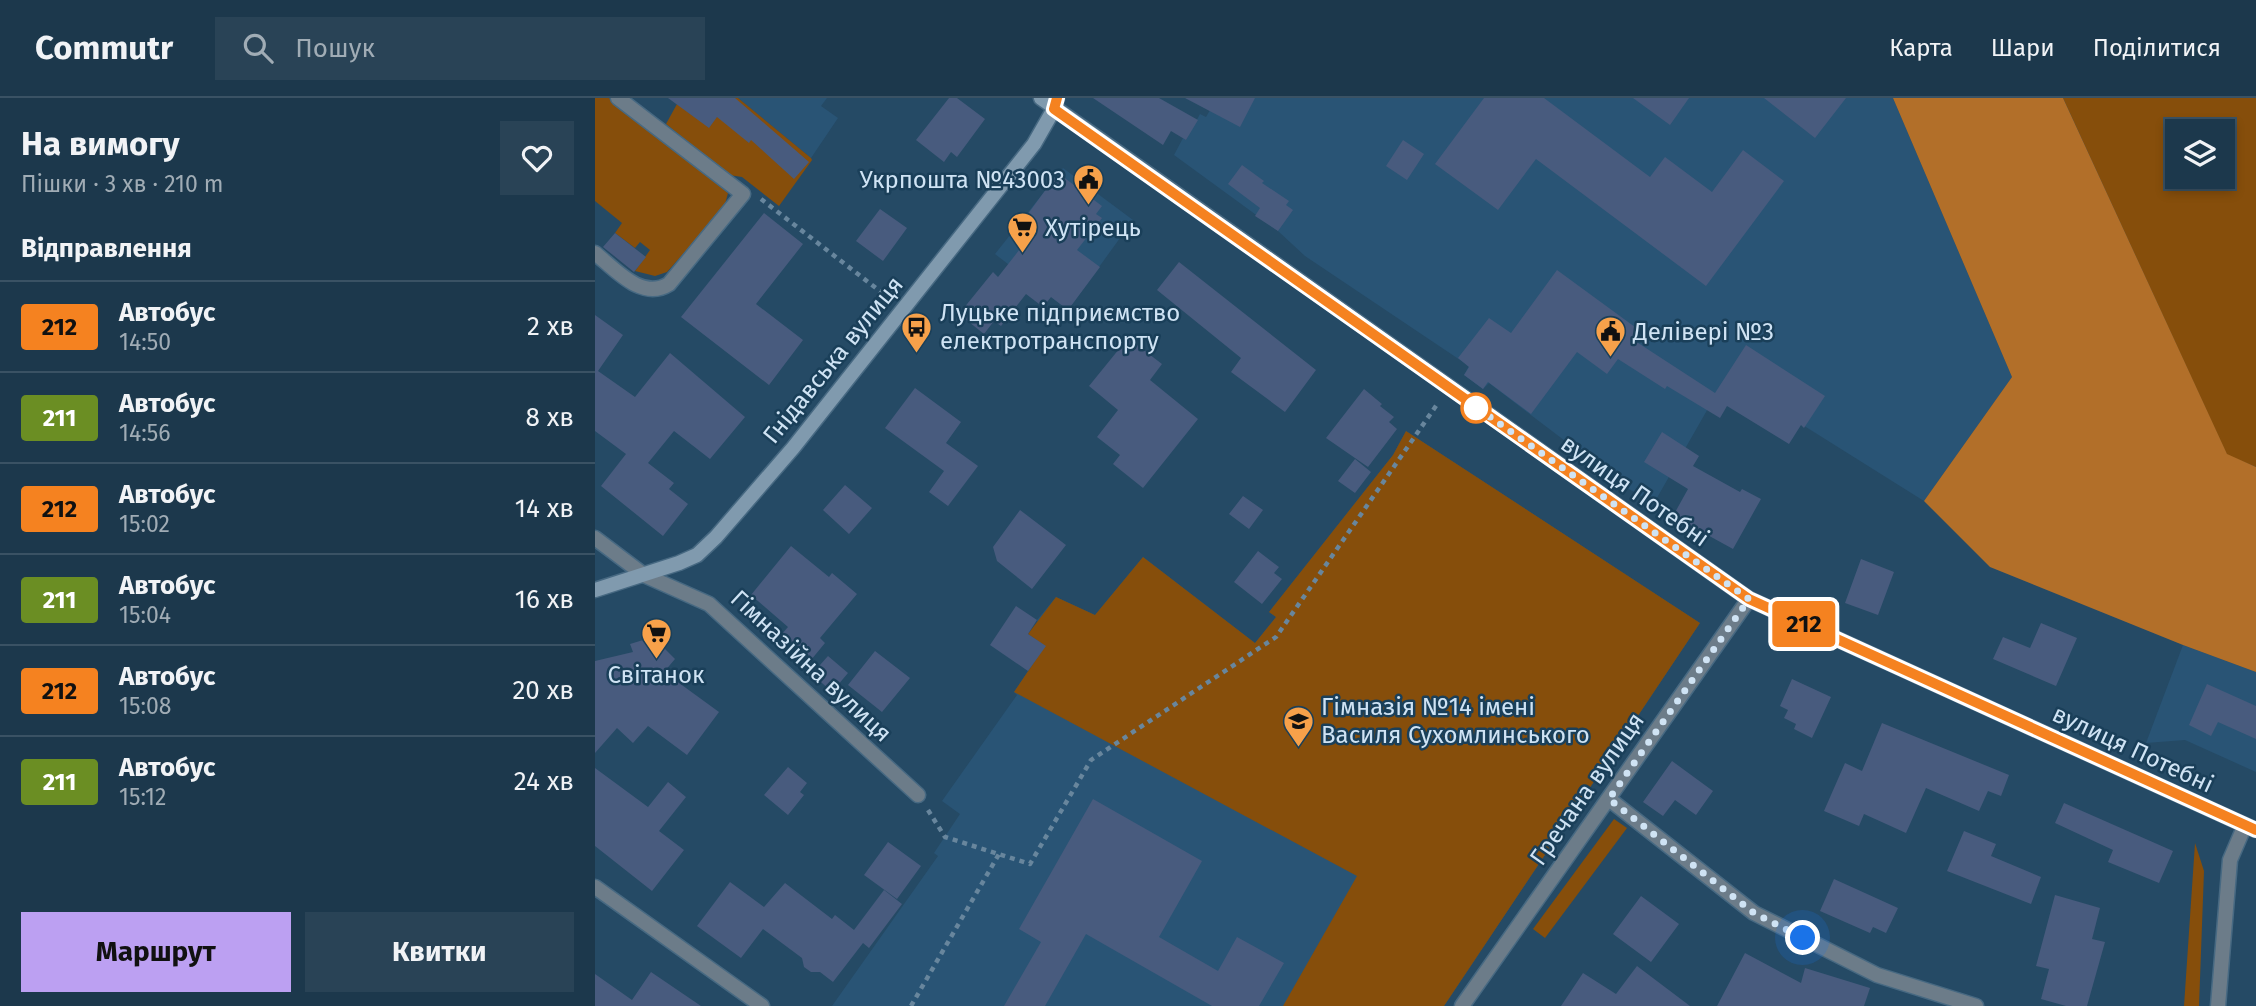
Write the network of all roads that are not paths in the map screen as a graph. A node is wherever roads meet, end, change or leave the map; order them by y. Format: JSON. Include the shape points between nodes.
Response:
{"nodes":[{"id":1,"x":618,"y":98,"type":"edge"},
{"id":2,"x":1041,"y":98,"type":"edge"},
{"id":3,"x":1056,"y":104,"type":"edge"},
{"id":4,"x":595,"y":253,"type":"edge"},
{"id":5,"x":595,"y":538,"type":"edge"},
{"id":6,"x":644,"y":575,"type":"junction"},
{"id":7,"x":595,"y":590,"type":"edge"},
{"id":8,"x":1749,"y":599,"type":"junction"},
{"id":9,"x":918,"y":795,"type":"road end"},
{"id":10,"x":1609,"y":799,"type":"junction"},
{"id":11,"x":2251,"y":828,"type":"edge"},
{"id":12,"x":595,"y":887,"type":"edge"},
{"id":13,"x":762,"y":1006,"type":"edge"},
{"id":14,"x":1462,"y":1006,"type":"edge"},
{"id":15,"x":1976,"y":1006,"type":"edge"},
{"id":16,"x":2218,"y":1006,"type":"edge"}],
"edges":[{"from":1,"to":4,"type":"street","via":[[743,194],[662,289],[641,289]]},
{"from":2,"to":3,"type":"street","name":"вулиця Потебні"},
{"from":3,"to":6,"type":"street","name":"Гнідавська вулиця","via":[[1034,144],[793,448],[716,537],[697,555]]},
{"from":3,"to":8,"type":"street","name":"вулиця Потебні"},
{"from":5,"to":6,"type":"street","name":"Гімназійна вулиця"},
{"from":6,"to":7,"type":"street","name":"Гнідавська вулиця"},
{"from":6,"to":9,"type":"street","name":"Гімназійна вулиця","via":[[709,604]]},
{"from":8,"to":10,"type":"street","name":"Гречана вулиця"},
{"from":8,"to":11,"type":"street","name":"вулиця Потебні"},
{"from":10,"to":14,"type":"street","name":"Гречана вулиця"},
{"from":10,"to":15,"type":"street","via":[[1754,913],[1877,975]]},
{"from":11,"to":16,"type":"street","via":[[2229,860]]},
{"from":12,"to":13,"type":"street"}]}
